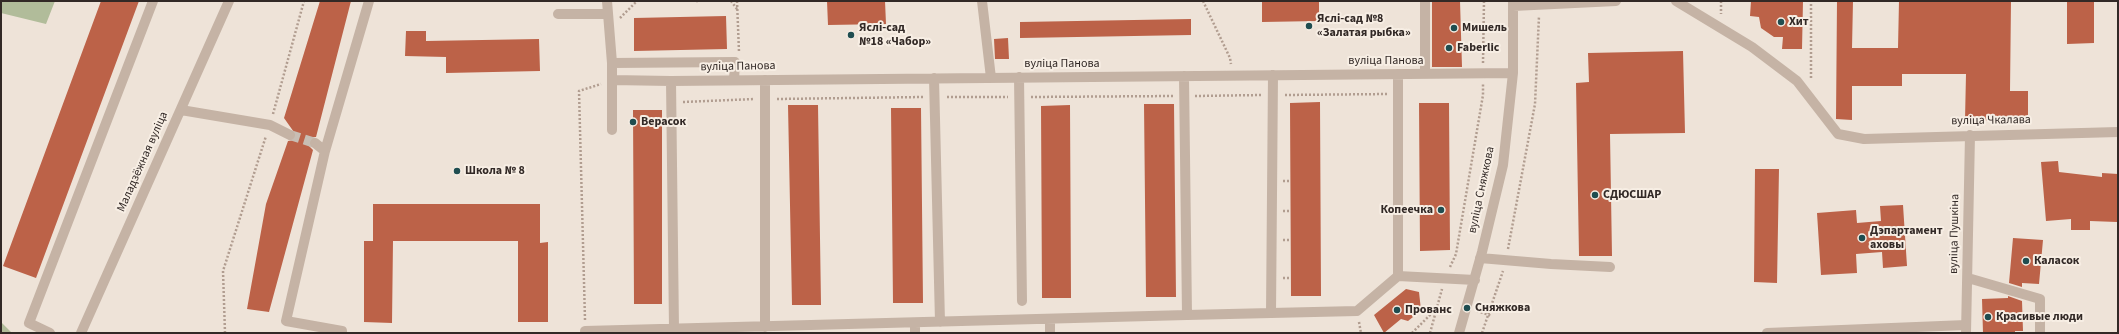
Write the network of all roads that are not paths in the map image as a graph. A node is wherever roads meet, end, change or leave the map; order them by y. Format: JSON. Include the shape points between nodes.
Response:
{"nodes":[{"id":1,"x":153,"y":1,"type":"edge"},
{"id":2,"x":229,"y":1,"type":"edge"},
{"id":3,"x":369,"y":1,"type":"edge"},
{"id":4,"x":607,"y":1,"type":"edge"},
{"id":5,"x":982,"y":1,"type":"edge"},
{"id":6,"x":1425,"y":1,"type":"edge"},
{"id":7,"x":1616,"y":1,"type":"edge"},
{"id":8,"x":1676,"y":1,"type":"edge"},
{"id":9,"x":1513,"y":4,"type":"edge"},
{"id":10,"x":558,"y":14,"type":"dead end"},
{"id":11,"x":607,"y":14,"type":"junction"},
{"id":12,"x":612,"y":63,"type":"junction"},
{"id":13,"x":1513,"y":73,"type":"junction"},
{"id":14,"x":1398,"y":74,"type":"junction"},
{"id":15,"x":1425,"y":74,"type":"junction"},
{"id":16,"x":1273,"y":75,"type":"junction"},
{"id":17,"x":1184,"y":76,"type":"junction"},
{"id":18,"x":1019,"y":77,"type":"junction"},
{"id":19,"x":934,"y":78,"type":"junction"},
{"id":20,"x":991,"y":78,"type":"junction"},
{"id":21,"x":612,"y":80,"type":"junction"},
{"id":22,"x":734,"y":80,"type":"junction"},
{"id":23,"x":765,"y":80,"type":"junction"},
{"id":24,"x":672,"y":81,"type":"junction"},
{"id":25,"x":181,"y":110,"type":"junction"},
{"id":26,"x":612,"y":130,"type":"dead end"},
{"id":27,"x":2118,"y":132,"type":"edge"},
{"id":28,"x":290,"y":135,"type":"tunnel mouth"},
{"id":29,"x":1970,"y":135,"type":"junction"},
{"id":30,"x":315,"y":143,"type":"tunnel mouth"},
{"id":31,"x":326,"y":152,"type":"junction"},
{"id":32,"x":1480,"y":258,"type":"junction"},
{"id":33,"x":1610,"y":266,"type":"dead end"},
{"id":34,"x":1398,"y":276,"type":"junction"},
{"id":35,"x":1968,"y":278,"type":"junction"},
{"id":36,"x":1475,"y":280,"type":"junction"},
{"id":37,"x":1022,"y":301,"type":"dead end"},
{"id":38,"x":1271,"y":313,"type":"junction"},
{"id":39,"x":1187,"y":315,"type":"junction"},
{"id":40,"x":1050,"y":319,"type":"junction"},
{"id":41,"x":940,"y":322,"type":"junction"},
{"id":42,"x":765,"y":326,"type":"junction"},
{"id":43,"x":915,"y":328,"type":"edge"},
{"id":44,"x":585,"y":329,"type":"edge"},
{"id":45,"x":674,"y":329,"type":"junction"},
{"id":46,"x":1966,"y":329,"type":"edge"},
{"id":47,"x":50,"y":333,"type":"edge"},
{"id":48,"x":80,"y":333,"type":"edge"},
{"id":49,"x":342,"y":333,"type":"edge"},
{"id":50,"x":1050,"y":333,"type":"edge"},
{"id":51,"x":1459,"y":333,"type":"edge"},
{"id":52,"x":1767,"y":333,"type":"edge"},
{"id":53,"x":2040,"y":333,"type":"edge"}],
"edges":[{"from":1,"to":47,"type":"street","via":[[29,323]]},
{"from":2,"to":25,"type":"street","name":"Маладзёжная вуліца"},
{"from":3,"to":31,"type":"street"},
{"from":4,"to":11,"type":"street"},
{"from":5,"to":20,"type":"street"},
{"from":6,"to":15,"type":"street"},
{"from":7,"to":9,"type":"street"},
{"from":8,"to":29,"type":"street","name":"вуліца Чкалава","via":[[1752,47],[1798,81],[1838,134],[1864,139]]},
{"from":9,"to":13,"type":"street","name":"вуліца Сняжкова"},
{"from":10,"to":11,"type":"street"},
{"from":11,"to":12,"type":"street"},
{"from":12,"to":21,"type":"street"},
{"from":12,"to":22,"type":"street","via":[[735,62]]},
{"from":13,"to":15,"type":"street","name":"вуліца Панова"},
{"from":13,"to":32,"type":"street","name":"вуліца Сняжкова","via":[[1503,165]]},
{"from":14,"to":15,"type":"street","name":"вуліца Панова"},
{"from":14,"to":16,"type":"street","name":"вуліца Панова"},
{"from":14,"to":34,"type":"street"},
{"from":16,"to":17,"type":"street","name":"вуліца Панова"},
{"from":16,"to":38,"type":"street"},
{"from":17,"to":18,"type":"street","name":"вуліца Панова"},
{"from":17,"to":39,"type":"street"},
{"from":18,"to":20,"type":"street","name":"вуліца Панова"},
{"from":18,"to":37,"type":"street"},
{"from":19,"to":20,"type":"street","name":"вуліца Панова"},
{"from":19,"to":23,"type":"street","name":"вуліца Панова"},
{"from":19,"to":41,"type":"street"},
{"from":21,"to":24,"type":"street","name":"вуліца Панова"},
{"from":21,"to":26,"type":"street"},
{"from":22,"to":23,"type":"street","name":"вуліца Панова"},
{"from":22,"to":24,"type":"street","name":"вуліца Панова"},
{"from":23,"to":42,"type":"street"},
{"from":24,"to":45,"type":"street"},
{"from":25,"to":28,"type":"street","via":[[270,125]]},
{"from":25,"to":48,"type":"street","name":"Маладзёжная вуліца"},
{"from":27,"to":29,"type":"street","name":"вуліца Чкалава"},
{"from":29,"to":35,"type":"street","name":"вуліца Пушкіна"},
{"from":30,"to":31,"type":"street"},
{"from":31,"to":49,"type":"street","via":[[286,321]]},
{"from":32,"to":33,"type":"street"},
{"from":32,"to":36,"type":"street","name":"вуліца Сняжкова"},
{"from":34,"to":36,"type":"street"},
{"from":34,"to":38,"type":"street","via":[[1357,311]]},
{"from":35,"to":46,"type":"street","name":"вуліца Пушкіна"},
{"from":35,"to":53,"type":"street","via":[[2040,299]]},
{"from":36,"to":51,"type":"street","name":"вуліца Сняжкова"},
{"from":38,"to":39,"type":"street"},
{"from":39,"to":40,"type":"street"},
{"from":40,"to":41,"type":"street"},
{"from":40,"to":50,"type":"street"},
{"from":41,"to":43,"type":"street"},
{"from":42,"to":43,"type":"street"},
{"from":42,"to":45,"type":"street"},
{"from":44,"to":45,"type":"street"},
{"from":46,"to":52,"type":"street"}]}
